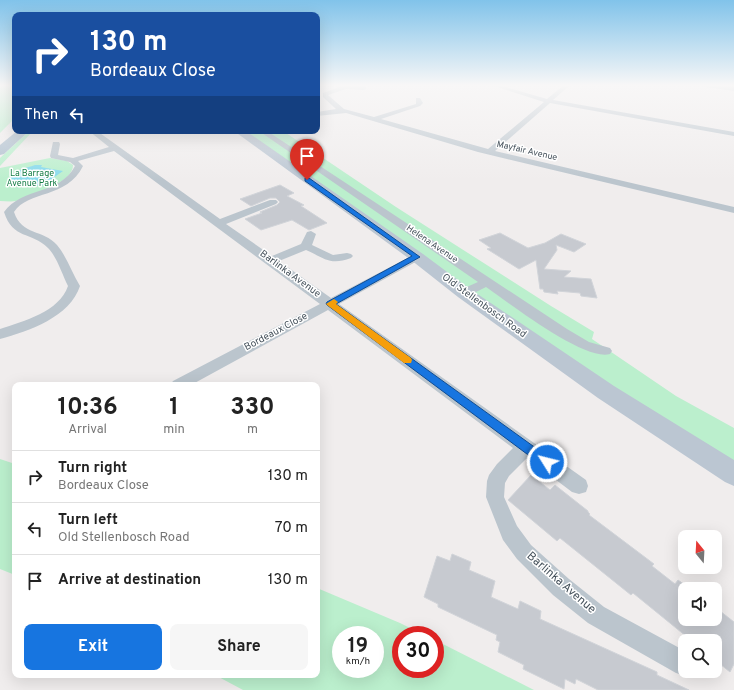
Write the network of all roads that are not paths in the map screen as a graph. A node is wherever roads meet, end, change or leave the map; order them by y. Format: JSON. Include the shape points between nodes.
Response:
{"nodes":[{"id":1,"x":367,"y":117,"type":"edge"},
{"id":2,"x":380,"y":117,"type":"edge"},
{"id":3,"x":529,"y":117,"type":"edge"},
{"id":4,"x":639,"y":117,"type":"edge"},
{"id":5,"x":374,"y":119,"type":"junction"},
{"id":6,"x":12,"y":127,"type":"edge"},
{"id":7,"x":20,"y":134,"type":"edge"},
{"id":8,"x":96,"y":134,"type":"edge"},
{"id":9,"x":248,"y":134,"type":"edge"},
{"id":10,"x":734,"y":134,"type":"edge"},
{"id":11,"x":260,"y":138,"type":"edge"},
{"id":12,"x":0,"y":139,"type":"edge"},
{"id":13,"x":56,"y":144,"type":"dead end"},
{"id":14,"x":115,"y":148,"type":"junction"},
{"id":15,"x":0,"y":151,"type":"edge"},
{"id":16,"x":489,"y":152,"type":"junction"},
{"id":17,"x":73,"y":160,"type":"junction"},
{"id":18,"x":273,"y":202,"type":"dead end"},
{"id":19,"x":734,"y":210,"type":"edge"},
{"id":20,"x":219,"y":223,"type":"junction"},
{"id":21,"x":310,"y":234,"type":"dead end"},
{"id":22,"x":306,"y":246,"type":"junction"},
{"id":23,"x":347,"y":256,"type":"dead end"},
{"id":24,"x":417,"y":257,"type":"junction"},
{"id":25,"x":271,"y":261,"type":"junction"},
{"id":26,"x":487,"y":282,"type":"junction"},
{"id":27,"x":464,"y":293,"type":"junction"},
{"id":28,"x":330,"y":304,"type":"junction"},
{"id":29,"x":0,"y":334,"type":"edge"},
{"id":30,"x":604,"y":351,"type":"dead end"},
{"id":31,"x":184,"y":382,"type":"edge"},
{"id":32,"x":526,"y":447,"type":"junction"},
{"id":33,"x":734,"y":474,"type":"edge"},
{"id":34,"x":579,"y":486,"type":"dead end"},
{"id":35,"x":678,"y":660,"type":"edge"}],
"edges":[{"from":1,"to":5,"type":"street","name":"Mayfair Avenue"},
{"from":2,"to":5,"type":"street"},
{"from":3,"to":16,"type":"street"},
{"from":4,"to":10,"type":"street"},
{"from":5,"to":16,"type":"street","name":"Mayfair Avenue"},
{"from":6,"to":12,"type":"main road"},
{"from":7,"to":15,"type":"main road"},
{"from":8,"to":14,"type":"street","name":"Barlinka Avenue"},
{"from":9,"to":11,"type":"street","name":"Old Stellenbosch Road"},
{"from":11,"to":24,"type":"street","name":"Old Stellenbosch Road"},
{"from":11,"to":26,"type":"street","name":"Helena Avenue","via":[[277,141]]},
{"from":13,"to":17,"type":"street","via":[[54,156]]},
{"from":14,"to":17,"type":"street"},
{"from":14,"to":20,"type":"street","name":"Barlinka Avenue"},
{"from":16,"to":19,"type":"street","name":"Mayfair Avenue"},
{"from":17,"to":29,"type":"street","via":[[79,166],[72,176],[53,190],[20,201],[9,212],[17,228],[52,246],[74,286],[72,292],[52,313]]},
{"from":18,"to":20,"type":"street"},
{"from":20,"to":25,"type":"street","name":"Barlinka Avenue"},
{"from":21,"to":22,"type":"street"},
{"from":22,"to":23,"type":"street","via":[[333,260]]},
{"from":22,"to":25,"type":"street"},
{"from":24,"to":27,"type":"street","name":"Old Stellenbosch Road"},
{"from":24,"to":28,"type":"street","name":"Bordeaux Close"},
{"from":25,"to":28,"type":"street","name":"Barlinka Avenue"},
{"from":26,"to":27,"type":"street"},
{"from":26,"to":30,"type":"street","name":"Helena Avenue","via":[[578,342]]},
{"from":27,"to":33,"type":"street","name":"Old Stellenbosch Road","via":[[606,392]]},
{"from":28,"to":31,"type":"street","name":"Bordeaux Close"},
{"from":28,"to":32,"type":"street","name":"Barlinka Avenue"},
{"from":32,"to":34,"type":"street","name":"Barlinka Avenue"},
{"from":32,"to":35,"type":"street","name":"Barlinka Avenue","via":[[503,470],[494,488],[495,497],[510,533],[524,552],[596,615]]}]}
